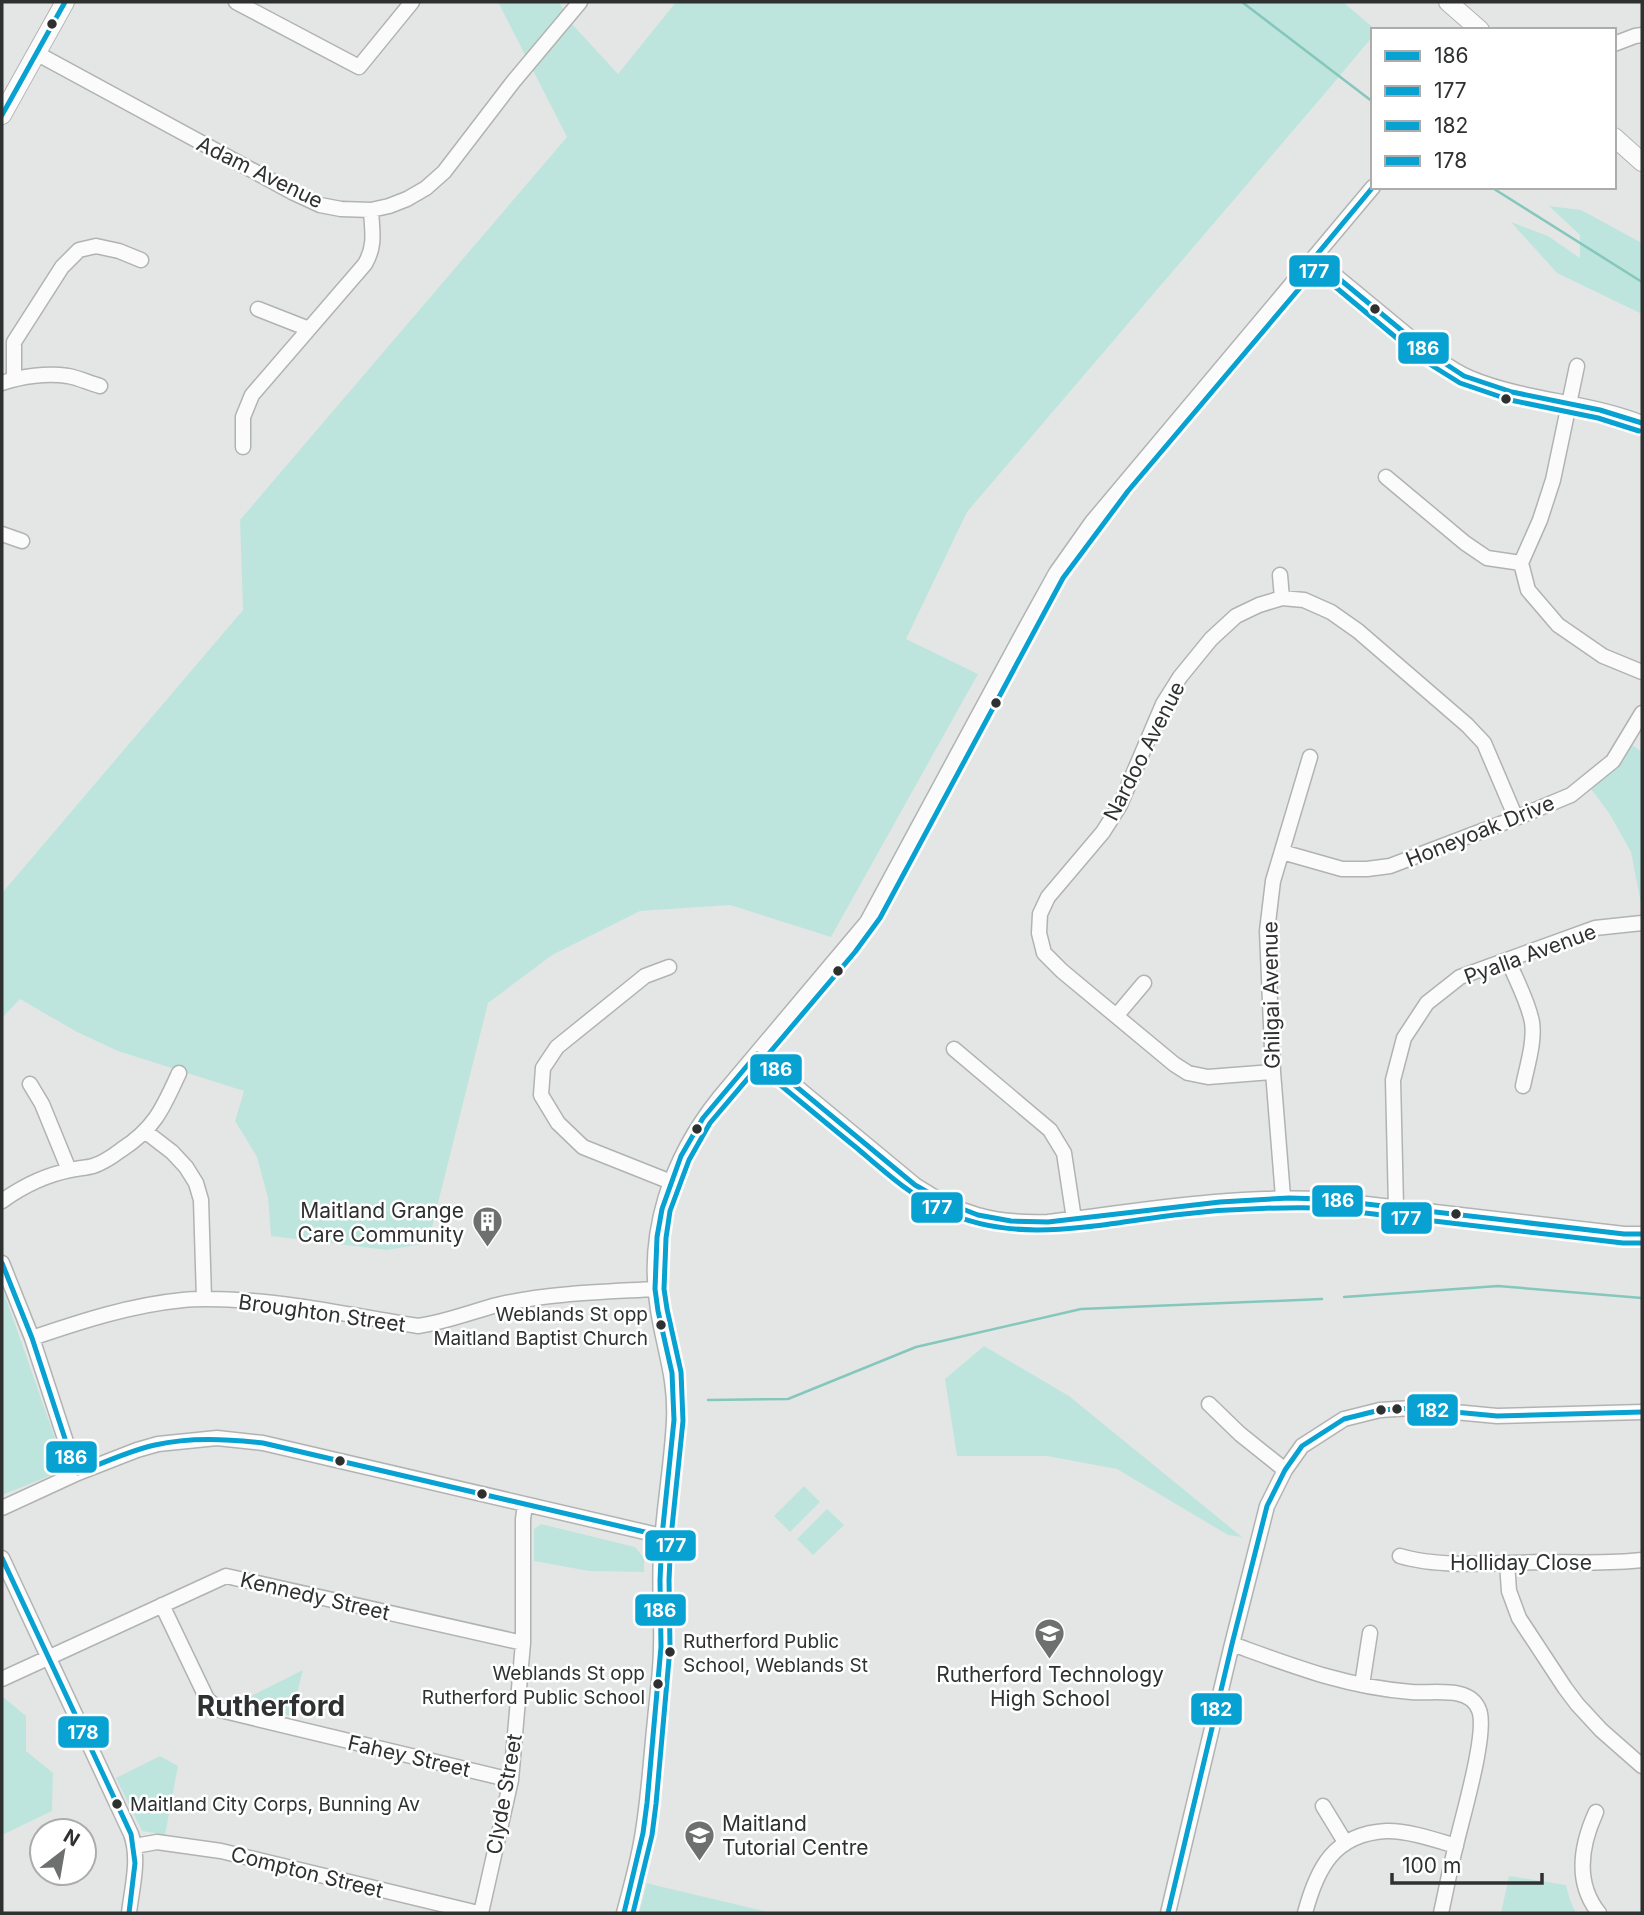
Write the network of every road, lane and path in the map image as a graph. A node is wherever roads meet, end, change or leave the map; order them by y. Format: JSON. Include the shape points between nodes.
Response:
{"nodes":[{"id":1,"x":65,"y":2,"type":"edge"},
{"id":2,"x":236,"y":2,"type":"edge"},
{"id":3,"x":412,"y":2,"type":"edge"},
{"id":4,"x":580,"y":2,"type":"edge"},
{"id":5,"x":1448,"y":2,"type":"edge"},
{"id":6,"x":1478,"y":28,"type":"edge"},
{"id":7,"x":1642,"y":35,"type":"edge"},
{"id":8,"x":1616,"y":43,"type":"edge"},
{"id":9,"x":36,"y":53,"type":"junction"},
{"id":10,"x":2,"y":115,"type":"edge"},
{"id":11,"x":1616,"y":139,"type":"edge"},
{"id":12,"x":1642,"y":162,"type":"edge"},
{"id":13,"x":1371,"y":189,"type":"edge"},
{"id":14,"x":371,"y":210,"type":"junction"},
{"id":15,"x":1314,"y":258,"type":"junction"},
{"id":16,"x":141,"y":260,"type":"dead end"},
{"id":17,"x":258,"y":309,"type":"dead end"},
{"id":18,"x":309,"y":329,"type":"junction"},
{"id":19,"x":1577,"y":366,"type":"dead end"},
{"id":20,"x":8,"y":381,"type":"edge"},
{"id":21,"x":100,"y":387,"type":"dead end"},
{"id":22,"x":1569,"y":404,"type":"junction"},
{"id":23,"x":1642,"y":423,"type":"edge"},
{"id":24,"x":243,"y":447,"type":"dead end"},
{"id":25,"x":1386,"y":477,"type":"dead end"},
{"id":26,"x":2,"y":534,"type":"edge"},
{"id":27,"x":22,"y":541,"type":"dead end"},
{"id":28,"x":1521,"y":563,"type":"junction"},
{"id":29,"x":1280,"y":575,"type":"dead end"},
{"id":30,"x":1282,"y":598,"type":"junction"},
{"id":31,"x":1642,"y":672,"type":"edge"},
{"id":32,"x":1642,"y":713,"type":"edge"},
{"id":33,"x":1310,"y":757,"type":"dead end"},
{"id":34,"x":1516,"y":818,"type":"junction"},
{"id":35,"x":1282,"y":852,"type":"junction"},
{"id":36,"x":1642,"y":923,"type":"edge"},
{"id":37,"x":1508,"y":960,"type":"junction"},
{"id":38,"x":669,"y":967,"type":"dead end"},
{"id":39,"x":1144,"y":983,"type":"dead end"},
{"id":40,"x":1116,"y":1016,"type":"junction"},
{"id":41,"x":954,"y":1049,"type":"dead end"},
{"id":42,"x":757,"y":1054,"type":"junction"},
{"id":43,"x":1273,"y":1072,"type":"junction"},
{"id":44,"x":178,"y":1073,"type":"dead end"},
{"id":45,"x":30,"y":1084,"type":"dead end"},
{"id":46,"x":1523,"y":1086,"type":"dead end"},
{"id":47,"x":146,"y":1132,"type":"junction"},
{"id":48,"x":69,"y":1170,"type":"junction"},
{"id":49,"x":671,"y":1182,"type":"junction"},
{"id":50,"x":1283,"y":1197,"type":"junction"},
{"id":51,"x":2,"y":1201,"type":"edge"},
{"id":52,"x":1396,"y":1207,"type":"junction"},
{"id":53,"x":1074,"y":1219,"type":"junction"},
{"id":54,"x":1642,"y":1234,"type":"edge"},
{"id":55,"x":2,"y":1263,"type":"edge"},
{"id":56,"x":655,"y":1289,"type":"junction"},
{"id":57,"x":204,"y":1298,"type":"junction"},
{"id":58,"x":32,"y":1338,"type":"junction"},
{"id":59,"x":1209,"y":1405,"type":"dead end"},
{"id":60,"x":1642,"y":1412,"type":"edge"},
{"id":61,"x":1284,"y":1470,"type":"junction"},
{"id":62,"x":78,"y":1473,"type":"junction"},
{"id":63,"x":525,"y":1505,"type":"junction"},
{"id":64,"x":2,"y":1508,"type":"edge"},
{"id":65,"x":662,"y":1536,"type":"junction"},
{"id":66,"x":1400,"y":1556,"type":"dead end"},
{"id":67,"x":2,"y":1558,"type":"edge"},
{"id":68,"x":1642,"y":1560,"type":"edge"},
{"id":69,"x":1507,"y":1563,"type":"junction"},
{"id":70,"x":162,"y":1605,"type":"junction"},
{"id":71,"x":1370,"y":1633,"type":"dead end"},
{"id":72,"x":523,"y":1643,"type":"junction"},
{"id":73,"x":1232,"y":1644,"type":"junction"},
{"id":74,"x":48,"y":1658,"type":"junction"},
{"id":75,"x":2,"y":1679,"type":"edge"},
{"id":76,"x":1362,"y":1685,"type":"junction"},
{"id":77,"x":1642,"y":1766,"type":"edge"},
{"id":78,"x":511,"y":1780,"type":"junction"},
{"id":79,"x":1323,"y":1806,"type":"dead end"},
{"id":80,"x":1596,"y":1812,"type":"dead end"},
{"id":81,"x":1345,"y":1842,"type":"junction"},
{"id":82,"x":135,"y":1846,"type":"junction"},
{"id":83,"x":1455,"y":1846,"type":"junction"},
{"id":84,"x":129,"y":1913,"type":"edge"},
{"id":85,"x":479,"y":1913,"type":"edge"},
{"id":86,"x":624,"y":1913,"type":"edge"},
{"id":87,"x":1168,"y":1913,"type":"edge"},
{"id":88,"x":1305,"y":1913,"type":"edge"},
{"id":89,"x":1441,"y":1913,"type":"edge"},
{"id":90,"x":1599,"y":1913,"type":"edge"}],
"edges":[{"from":1,"to":9,"type":"main road"},
{"from":2,"to":3,"type":"street","via":[[359,67]]},
{"from":4,"to":14,"type":"street","name":"Adam Avenue","via":[[444,172],[407,199]]},
{"from":5,"to":6,"type":"main road"},
{"from":7,"to":8,"type":"street"},
{"from":9,"to":10,"type":"main road"},
{"from":9,"to":14,"type":"street","name":"Adam Avenue","via":[[293,193],[320,205]]},
{"from":11,"to":12,"type":"main road"},
{"from":13,"to":15,"type":"street"},
{"from":14,"to":18,"type":"street","via":[[371,253]]},
{"from":15,"to":22,"type":"street","via":[[1446,365],[1492,386]]},
{"from":15,"to":42,"type":"street","via":[[1073,548],[873,913]]},
{"from":16,"to":20,"type":"street","via":[[96,246],[79,250],[62,267],[14,342]]},
{"from":17,"to":18,"type":"street"},
{"from":18,"to":24,"type":"street","via":[[252,395],[243,417]]},
{"from":19,"to":22,"type":"street"},
{"from":20,"to":21,"type":"street","via":[[71,376]]},
{"from":22,"to":23,"type":"street"},
{"from":22,"to":28,"type":"street","via":[[1553,480]]},
{"from":25,"to":28,"type":"street","via":[[1487,558]]},
{"from":26,"to":27,"type":"street"},
{"from":28,"to":31,"type":"street","via":[[1528,590],[1558,625],[1603,656]]},
{"from":29,"to":30,"type":"street"},
{"from":30,"to":34,"type":"street","via":[[1304,600],[1331,612],[1467,725],[1485,743]]},
{"from":30,"to":40,"type":"street","name":"Nardoo Avenue","via":[[1236,616],[1180,677],[1163,704],[1120,805],[1048,897],[1040,914],[1044,953]]},
{"from":32,"to":34,"type":"street","name":"Honeyoak Drive","via":[[1613,761],[1571,795]]},
{"from":33,"to":35,"type":"street","name":"Ghilgai Avenue"},
{"from":34,"to":35,"type":"street","name":"Honeyoak Drive","via":[[1390,866],[1342,869]]},
{"from":35,"to":43,"type":"street","name":"Ghilgai Avenue","via":[[1267,931]]},
{"from":36,"to":37,"type":"street","name":"Pyalla Avenue","via":[[1595,928]]},
{"from":37,"to":46,"type":"street","via":[[1532,1023]]},
{"from":37,"to":52,"type":"street","name":"Pyalla Avenue","via":[[1460,977],[1427,1003],[1404,1038],[1393,1080]]},
{"from":38,"to":49,"type":"street","via":[[645,976],[557,1047],[543,1068],[541,1095],[558,1123],[583,1147]]},
{"from":39,"to":40,"type":"street"},
{"from":40,"to":43,"type":"street","name":"Nardoo Avenue","via":[[1188,1073],[1208,1077]]},
{"from":41,"to":53,"type":"street","via":[[1050,1130],[1064,1153]]},
{"from":42,"to":49,"type":"street","via":[[703,1118]]},
{"from":42,"to":53,"type":"street","via":[[938,1200],[1003,1221]]},
{"from":43,"to":50,"type":"street","name":"Ghilgai Avenue"},
{"from":44,"to":47,"type":"street"},
{"from":45,"to":48,"type":"street"},
{"from":47,"to":48,"type":"street","via":[[111,1157]]},
{"from":47,"to":57,"type":"street","via":[[172,1152],[196,1183],[201,1200]]},
{"from":48,"to":51,"type":"street","via":[[30,1183]]},
{"from":49,"to":56,"type":"street","via":[[657,1237]]},
{"from":50,"to":52,"type":"street"},
{"from":50,"to":53,"type":"street"},
{"from":52,"to":54,"type":"street"},
{"from":55,"to":58,"type":"street"},
{"from":56,"to":57,"type":"street","name":"Broughton Street","via":[[550,1296],[418,1326],[267,1302]]},
{"from":56,"to":65,"type":"street","via":[[674,1394]]},
{"from":57,"to":58,"type":"street","name":"Broughton Street","via":[[131,1308]]},
{"from":58,"to":62,"type":"street"},
{"from":59,"to":61,"type":"street"},
{"from":60,"to":61,"type":"street","via":[[1497,1416],[1412,1408],[1380,1410],[1344,1419],[1302,1447]]},
{"from":61,"to":73,"type":"street","via":[[1267,1506]]},
{"from":62,"to":63,"type":"street","via":[[158,1444],[217,1438],[263,1443]]},
{"from":62,"to":64,"type":"street"},
{"from":63,"to":65,"type":"street"},
{"from":63,"to":72,"type":"street","name":"Clyde Street"},
{"from":65,"to":86,"type":"street","via":[[661,1647],[647,1803]]},
{"from":66,"to":69,"type":"street","name":"Holliday Close","via":[[1418,1561]]},
{"from":67,"to":74,"type":"street"},
{"from":68,"to":69,"type":"street","name":"Holliday Close"},
{"from":69,"to":77,"type":"street","via":[[1509,1591],[1520,1618],[1565,1688],[1601,1730]]},
{"from":70,"to":72,"type":"street","name":"Kennedy Street","via":[[226,1576]]},
{"from":70,"to":74,"type":"street","name":"Kennedy Street"},
{"from":70,"to":78,"type":"street","name":"Fahey Street","via":[[207,1699],[220,1710]]},
{"from":71,"to":76,"type":"street"},
{"from":72,"to":78,"type":"street","name":"Clyde Street"},
{"from":73,"to":76,"type":"street","via":[[1315,1675]]},
{"from":73,"to":87,"type":"street"},
{"from":74,"to":75,"type":"street","name":"Kennedy Street"},
{"from":74,"to":82,"type":"street"},
{"from":76,"to":83,"type":"street","via":[[1460,1694],[1475,1702],[1480,1711],[1479,1737]]},
{"from":78,"to":85,"type":"street","name":"Clyde Street"},
{"from":79,"to":81,"type":"street"},
{"from":80,"to":90,"type":"street","via":[[1584,1847],[1582,1871]]},
{"from":81,"to":83,"type":"street","via":[[1385,1831]]},
{"from":81,"to":88,"type":"street","via":[[1321,1868]]},
{"from":82,"to":84,"type":"street"},
{"from":82,"to":85,"type":"street","name":"Compton Street","via":[[157,1842],[221,1851]]},
{"from":83,"to":89,"type":"street"}]}
